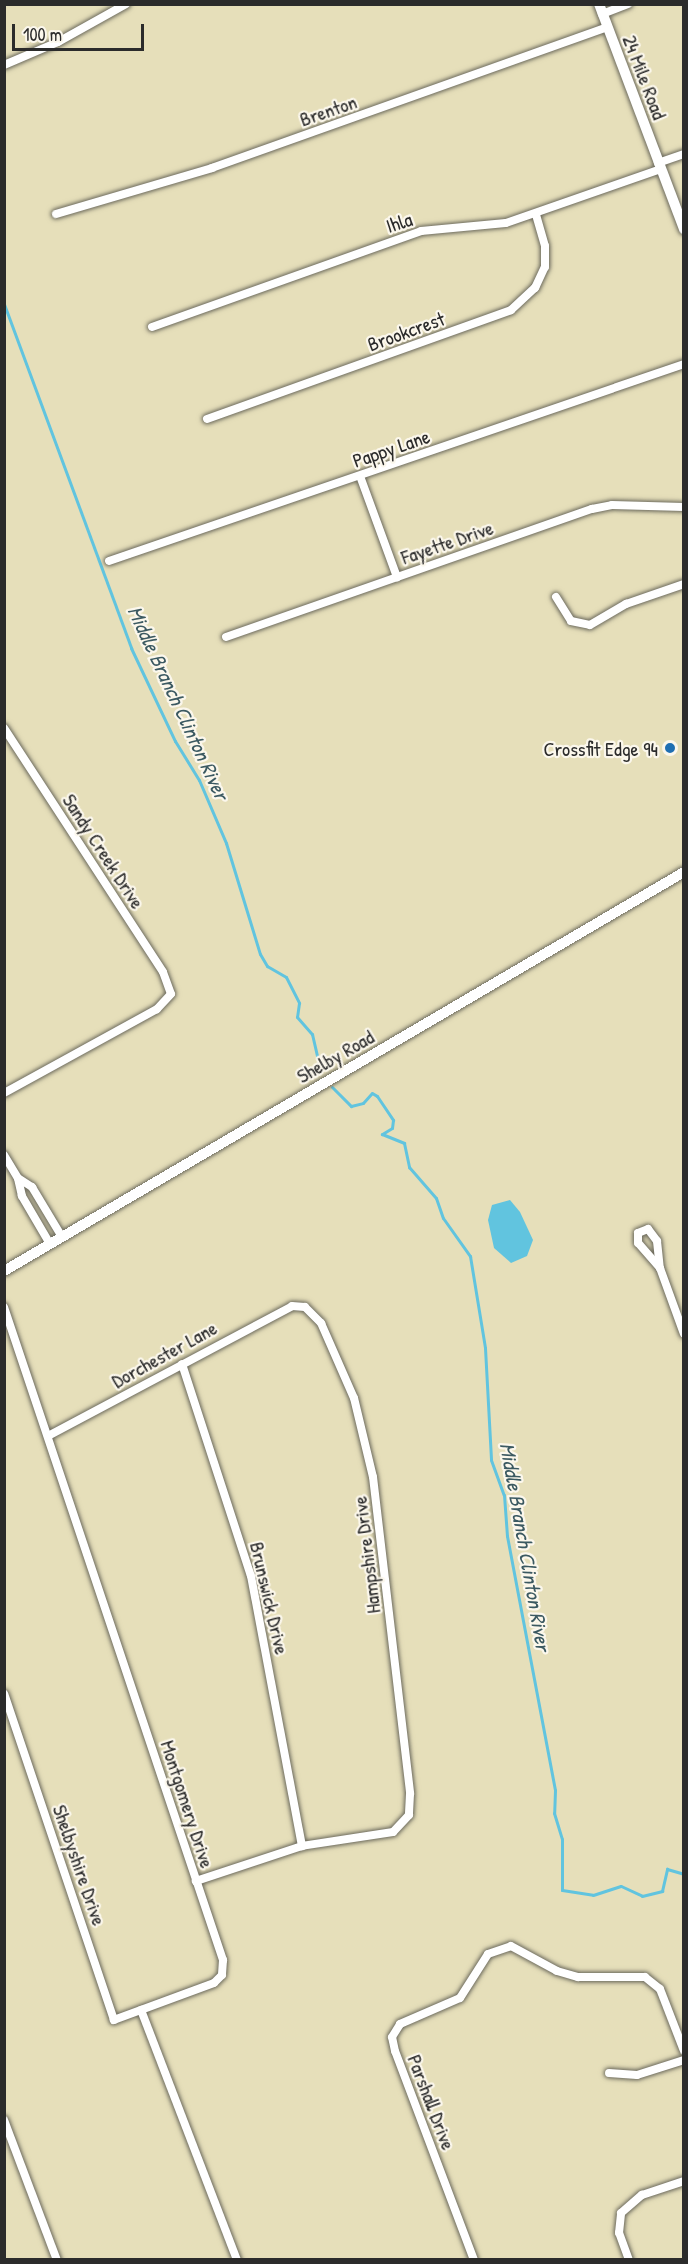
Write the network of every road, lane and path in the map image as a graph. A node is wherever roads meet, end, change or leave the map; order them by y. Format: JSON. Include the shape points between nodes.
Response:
{"nodes":[{"id":1,"x":126,"y":4,"type":"edge"},
{"id":2,"x":628,"y":4,"type":"edge"},
{"id":3,"x":601,"y":9,"type":"edge"},
{"id":4,"x":607,"y":27,"type":"junction"},
{"id":5,"x":4,"y":65,"type":"edge"},
{"id":6,"x":684,"y":154,"type":"edge"},
{"id":7,"x":659,"y":166,"type":"junction"},
{"id":8,"x":56,"y":214,"type":"dead end"},
{"id":9,"x":536,"y":214,"type":"junction"},
{"id":10,"x":684,"y":229,"type":"edge"},
{"id":11,"x":152,"y":327,"type":"dead end"},
{"id":12,"x":684,"y":364,"type":"edge"},
{"id":13,"x":207,"y":419,"type":"dead end"},
{"id":14,"x":360,"y":476,"type":"junction"},
{"id":15,"x":684,"y":507,"type":"edge"},
{"id":16,"x":109,"y":561,"type":"dead end"},
{"id":17,"x":397,"y":577,"type":"junction"},
{"id":18,"x":684,"y":584,"type":"edge"},
{"id":19,"x":556,"y":597,"type":"dead end"},
{"id":20,"x":226,"y":637,"type":"dead end"},
{"id":21,"x":4,"y":728,"type":"edge"},
{"id":22,"x":684,"y":872,"type":"edge"},
{"id":23,"x":4,"y":1094,"type":"edge"},
{"id":24,"x":4,"y":1155,"type":"edge"},
{"id":25,"x":18,"y":1178,"type":"junction"},
{"id":26,"x":62,"y":1237,"type":"junction"},
{"id":27,"x":50,"y":1244,"type":"junction"},
{"id":28,"x":660,"y":1268,"type":"junction"},
{"id":29,"x":4,"y":1270,"type":"edge"},
{"id":30,"x":297,"y":1305,"type":"joint"},
{"id":31,"x":4,"y":1307,"type":"edge"},
{"id":32,"x":684,"y":1334,"type":"edge"},
{"id":33,"x":182,"y":1364,"type":"junction"},
{"id":34,"x":48,"y":1436,"type":"junction"},
{"id":35,"x":4,"y":1694,"type":"edge"},
{"id":36,"x":302,"y":1846,"type":"junction"},
{"id":37,"x":196,"y":1881,"type":"junction"},
{"id":38,"x":141,"y":2010,"type":"junction"},
{"id":39,"x":684,"y":2051,"type":"edge"},
{"id":40,"x":684,"y":2060,"type":"edge"},
{"id":41,"x":609,"y":2073,"type":"dead end"},
{"id":42,"x":4,"y":2120,"type":"edge"},
{"id":43,"x":684,"y":2181,"type":"edge"},
{"id":44,"x":57,"y":2259,"type":"edge"},
{"id":45,"x":237,"y":2259,"type":"edge"},
{"id":46,"x":474,"y":2259,"type":"edge"},
{"id":47,"x":629,"y":2259,"type":"edge"}],
"edges":[{"from":1,"to":5,"type":"street","via":[[58,42]]},
{"from":2,"to":3,"type":"street"},
{"from":3,"to":4,"type":"street","name":"24 Mile Road"},
{"from":4,"to":7,"type":"street","name":"24 Mile Road"},
{"from":4,"to":8,"type":"street","name":"Brenton","via":[[212,168]]},
{"from":6,"to":7,"type":"street","name":"Ihla"},
{"from":7,"to":9,"type":"street","name":"Ihla"},
{"from":7,"to":10,"type":"street","name":"24 Mile Road"},
{"from":9,"to":11,"type":"street","name":"Ihla","via":[[500,224],[421,231]]},
{"from":9,"to":13,"type":"street","name":"Brookcrest","via":[[545,246],[545,267],[535,288],[511,310]]},
{"from":12,"to":14,"type":"street","name":"Pappy Lane"},
{"from":14,"to":16,"type":"street","name":"Pappy Lane"},
{"from":14,"to":17,"type":"street"},
{"from":15,"to":17,"type":"street","name":"Fayette Drive","via":[[612,505],[592,509]]},
{"from":17,"to":20,"type":"street","name":"Fayette Drive"},
{"from":18,"to":19,"type":"street","via":[[626,604],[590,625],[571,621]]},
{"from":21,"to":23,"type":"street","name":"Sandy Creek Drive","via":[[163,972],[171,994],[157,1010]]},
{"from":22,"to":26,"type":"street","name":"Shelby Road"},
{"from":24,"to":25,"type":"street"},
{"from":25,"to":26,"type":"street","via":[[32,1187]]},
{"from":25,"to":27,"type":"street","via":[[22,1196]]},
{"from":26,"to":27,"type":"street","name":"Shelby Road"},
{"from":27,"to":29,"type":"street","name":"Shelby Road"},
{"from":28,"to":28,"type":"street","via":[[653,1233],[641,1230],[638,1243]]},
{"from":28,"to":32,"type":"street"},
{"from":30,"to":33,"type":"street","name":"Dorchester Lane","via":[[279,1310]]},
{"from":30,"to":36,"type":"street","name":"Hampshire Drive","via":[[312,1312],[330,1340],[354,1398],[369,1455],[410,1794],[406,1821],[393,1832]]},
{"from":31,"to":34,"type":"street","name":"Montgomery Drive"},
{"from":33,"to":34,"type":"street","name":"Dorchester Lane"},
{"from":33,"to":36,"type":"street","name":"Brunswick Drive","via":[[253,1585]]},
{"from":34,"to":37,"type":"street","name":"Montgomery Drive"},
{"from":35,"to":38,"type":"street","name":"Shelbyshire Drive","via":[[114,2020]]},
{"from":36,"to":37,"type":"street"},
{"from":37,"to":38,"type":"street","name":"Montgomery Drive","via":[[223,1960],[222,1975],[208,1987]]},
{"from":38,"to":45,"type":"street"},
{"from":39,"to":46,"type":"street","name":"Parshall Drive","via":[[660,1989],[645,1977],[578,1977],[557,1971],[516,1947],[504,1947],[482,1961],[465,1994],[445,2007],[400,2024],[392,2037]]},
{"from":40,"to":41,"type":"street","via":[[637,2075]]},
{"from":42,"to":44,"type":"street"},
{"from":43,"to":47,"type":"street","via":[[642,2195],[621,2213],[619,2233]]}]}
